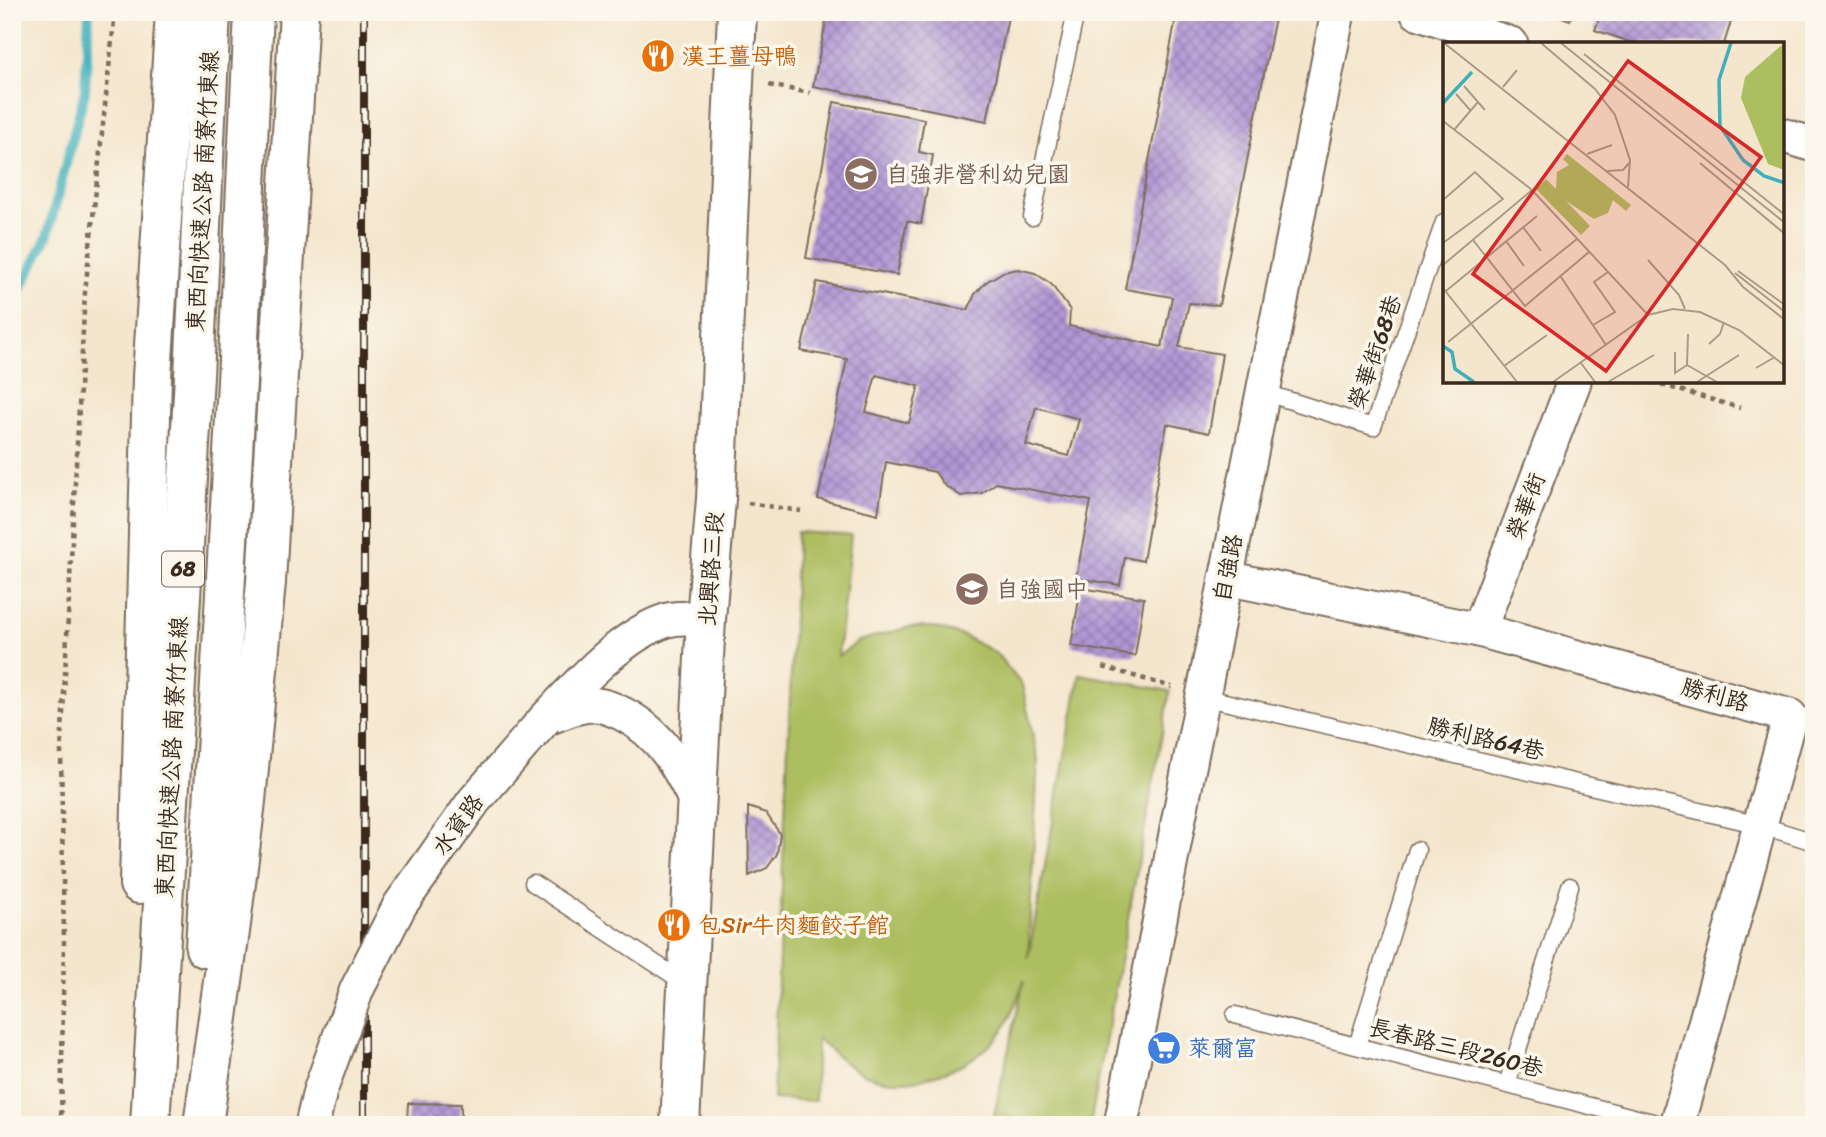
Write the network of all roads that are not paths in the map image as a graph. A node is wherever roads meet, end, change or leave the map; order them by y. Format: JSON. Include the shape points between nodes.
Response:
{"nodes":[{"id":1,"x":175,"y":12,"type":"edge"},
{"id":2,"x":211,"y":12,"type":"edge"},
{"id":3,"x":254,"y":12,"type":"edge"},
{"id":4,"x":299,"y":12,"type":"edge"},
{"id":5,"x":737,"y":12,"type":"edge"},
{"id":6,"x":1076,"y":12,"type":"edge"},
{"id":7,"x":1338,"y":12,"type":"edge"},
{"id":8,"x":1418,"y":12,"type":"edge"},
{"id":9,"x":1505,"y":42,"type":"edge"},
{"id":10,"x":1784,"y":136,"type":"edge"},
{"id":11,"x":1814,"y":145,"type":"edge"},
{"id":12,"x":1032,"y":217,"type":"dead end"},
{"id":13,"x":1443,"y":225,"type":"edge"},
{"id":14,"x":1574,"y":383,"type":"edge"},
{"id":15,"x":1263,"y":392,"type":"junction"},
{"id":16,"x":1226,"y":578,"type":"junction"},
{"id":17,"x":706,"y":619,"type":"junction"},
{"id":18,"x":1479,"y":630,"type":"junction"},
{"id":19,"x":1203,"y":697,"type":"junction"},
{"id":20,"x":545,"y":719,"type":"junction"},
{"id":21,"x":1802,"y":719,"type":"edge"},
{"id":22,"x":698,"y":806,"type":"junction"},
{"id":23,"x":1760,"y":825,"type":"junction"},
{"id":24,"x":1814,"y":842,"type":"edge"},
{"id":25,"x":1417,"y":850,"type":"dead end"},
{"id":26,"x":533,"y":883,"type":"dead end"},
{"id":27,"x":1570,"y":886,"type":"dead end"},
{"id":28,"x":687,"y":985,"type":"junction"},
{"id":29,"x":1236,"y":1015,"type":"dead end"},
{"id":30,"x":1357,"y":1046,"type":"junction"},
{"id":31,"x":1507,"y":1084,"type":"junction"},
{"id":32,"x":143,"y":1125,"type":"edge"},
{"id":33,"x":150,"y":1125,"type":"edge"},
{"id":34,"x":195,"y":1125,"type":"edge"},
{"id":35,"x":203,"y":1125,"type":"edge"},
{"id":36,"x":312,"y":1125,"type":"edge"},
{"id":37,"x":680,"y":1125,"type":"edge"},
{"id":38,"x":1121,"y":1125,"type":"edge"},
{"id":39,"x":1664,"y":1125,"type":"edge"},
{"id":40,"x":1676,"y":1125,"type":"edge"}],
"edges":[{"from":1,"to":32,"type":"main road","via":[[152,377],[138,919]]},
{"from":2,"to":33,"type":"main road","name":"東西向快速公路 南寮竹東線","number":"68"},
{"from":3,"to":34,"type":"main road","name":"東西向快速公路 南寮竹東線","number":"68"},
{"from":4,"to":35,"type":"main road","via":[[266,582],[245,814]]},
{"from":5,"to":17,"type":"main road","name":"北興路三段","via":[[716,499]]},
{"from":6,"to":12,"type":"lane"},
{"from":7,"to":15,"type":"street","name":"自強路"},
{"from":8,"to":9,"type":"street"},
{"from":10,"to":11,"type":"street"},
{"from":13,"to":15,"type":"lane","name":"榮華街68巷","via":[[1373,428]]},
{"from":14,"to":18,"type":"street","name":"榮華街"},
{"from":15,"to":16,"type":"street","name":"自強路"},
{"from":16,"to":18,"type":"street","name":"勝利路"},
{"from":16,"to":19,"type":"street","name":"自強路"},
{"from":17,"to":20,"type":"street","name":"水資路","via":[[669,620],[645,630],[581,681]]},
{"from":17,"to":22,"type":"main road","name":"北興路三段"},
{"from":18,"to":21,"type":"street","name":"勝利路"},
{"from":19,"to":23,"type":"lane","name":"勝利路64巷"},
{"from":19,"to":38,"type":"street","name":"自強路"},
{"from":20,"to":22,"type":"street","via":[[596,705],[631,718],[650,730],[669,754]]},
{"from":20,"to":36,"type":"street","name":"水資路","bridge":true,"via":[[474,801],[400,905],[357,989]]},
{"from":21,"to":23,"type":"street","name":"勝利路"},
{"from":22,"to":28,"type":"main road","name":"北興路三段"},
{"from":23,"to":24,"type":"lane","name":"勝利路64巷"},
{"from":23,"to":40,"type":"street","name":"勝利路"},
{"from":25,"to":30,"type":"lane"},
{"from":26,"to":28,"type":"lane"},
{"from":27,"to":31,"type":"lane"},
{"from":28,"to":37,"type":"main road","name":"北興路三段"},
{"from":29,"to":30,"type":"lane","name":"長春路三段260巷"},
{"from":30,"to":31,"type":"lane","name":"長春路三段260巷"},
{"from":31,"to":39,"type":"lane","name":"長春路三段260巷"}]}
